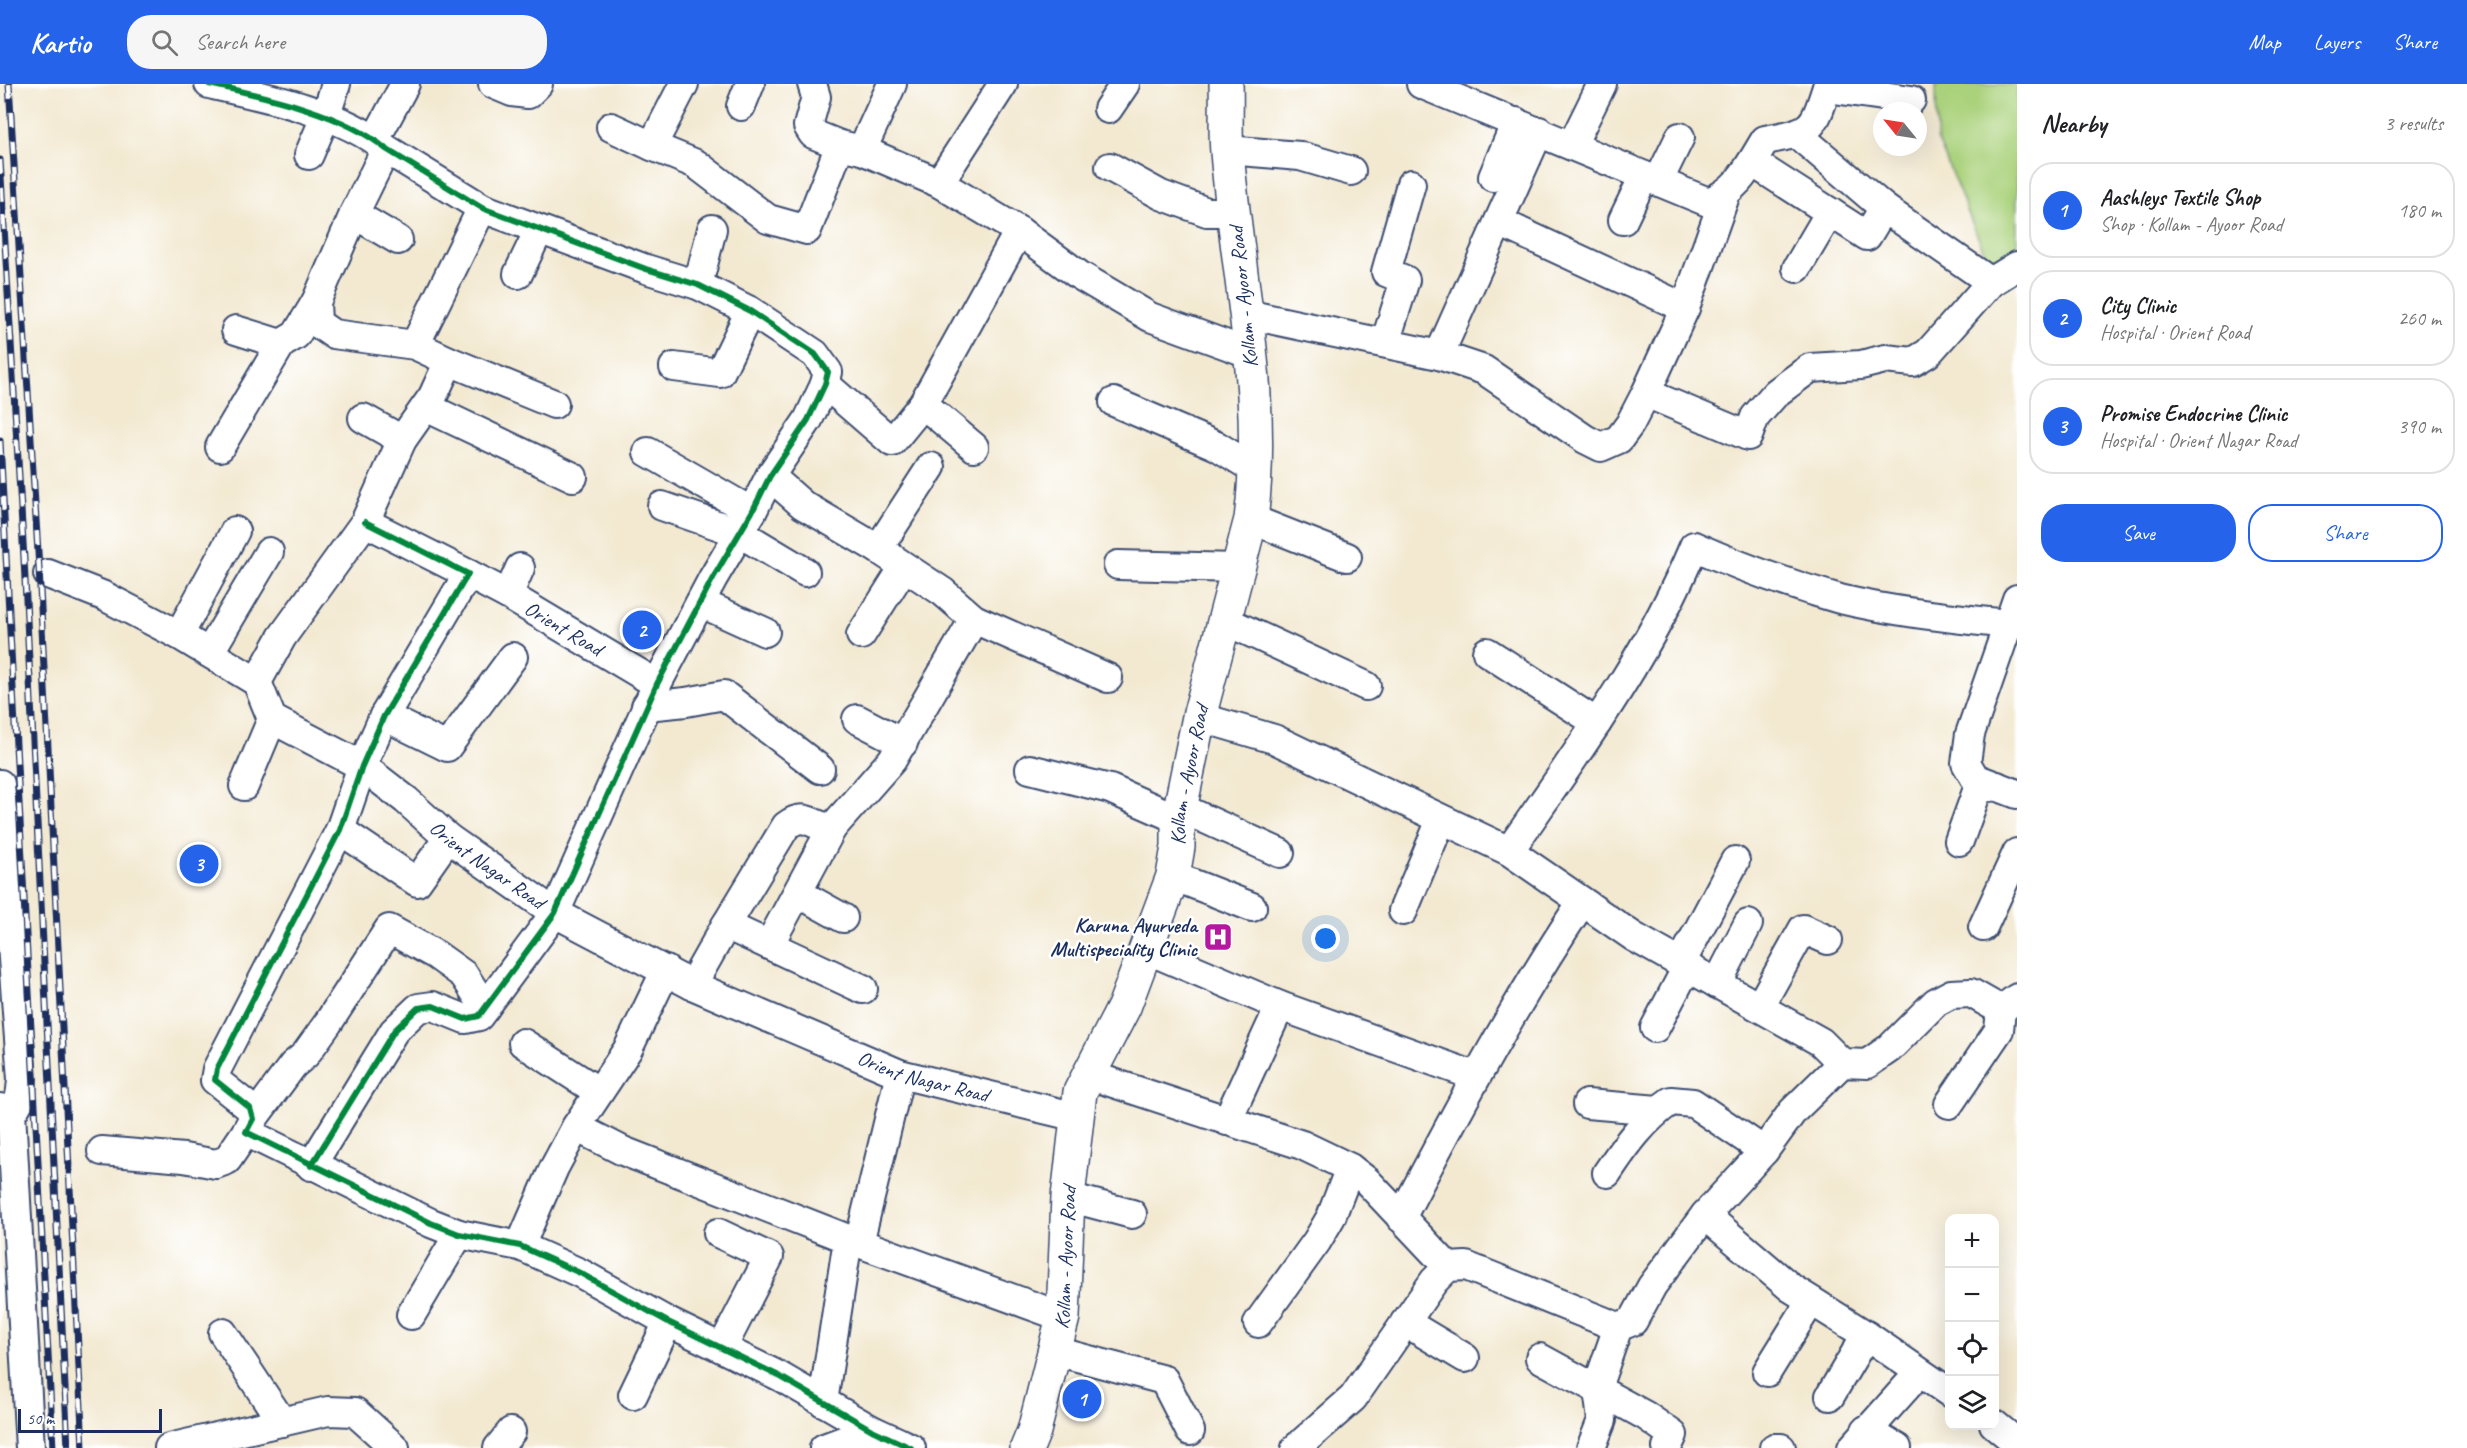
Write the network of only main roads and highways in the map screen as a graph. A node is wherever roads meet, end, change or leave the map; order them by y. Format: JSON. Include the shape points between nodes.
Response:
{"nodes":[{"id":1,"x":1226,"y":84,"type":"edge"},
{"id":2,"x":1027,"y":1448,"type":"edge"}],
"edges":[{"from":1,"to":2,"type":"main road","name":"Kollam - Ayoor Road","via":[[1227,150],[1254,404],[1251,519],[1199,717],[1180,813],[1173,876],[1124,1007],[1080,1092],[1068,1197],[1063,1317]]}]}
